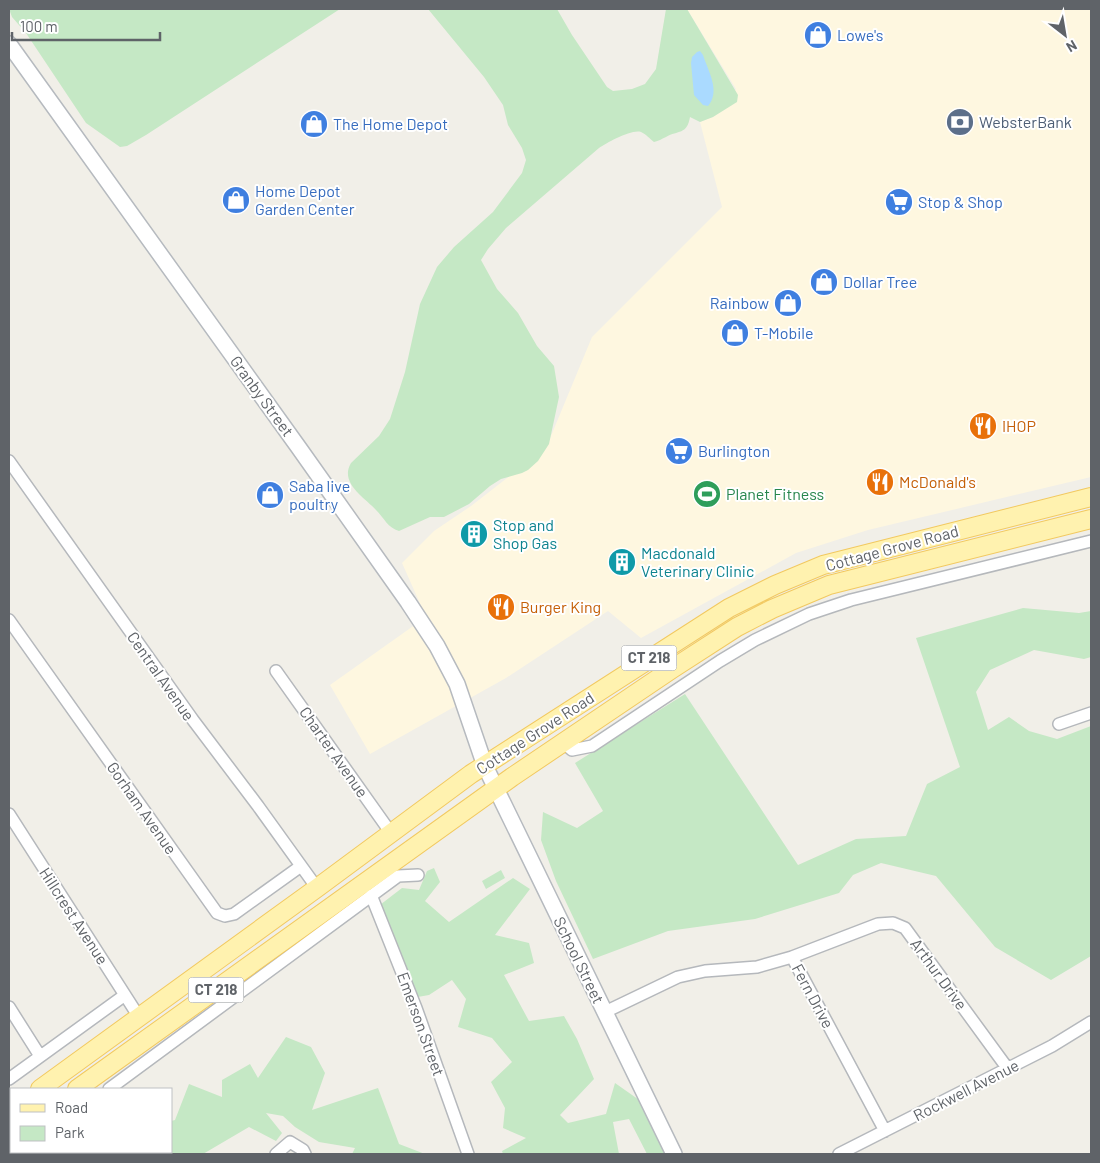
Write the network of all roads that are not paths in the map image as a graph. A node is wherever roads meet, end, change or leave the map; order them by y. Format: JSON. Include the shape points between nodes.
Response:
{"nodes":[{"id":1,"x":9,"y":44,"type":"edge"},
{"id":2,"x":9,"y":461,"type":"edge"},
{"id":3,"x":1083,"y":499,"type":"edge"},
{"id":4,"x":1085,"y":520,"type":"edge"},
{"id":5,"x":1091,"y":541,"type":"edge"},
{"id":6,"x":938,"y":557,"type":"junction"},
{"id":7,"x":822,"y":565,"type":"junction"},
{"id":8,"x":942,"y":578,"type":"junction"},
{"id":9,"x":829,"y":585,"type":"junction"},
{"id":10,"x":9,"y":620,"type":"edge"},
{"id":11,"x":672,"y":669,"type":"junction"},
{"id":12,"x":276,"y":671,"type":"dead end"},
{"id":13,"x":683,"y":685,"type":"junction"},
{"id":14,"x":1091,"y":713,"type":"edge"},
{"id":15,"x":1059,"y":724,"type":"dead end"},
{"id":16,"x":564,"y":743,"type":"junction"},
{"id":17,"x":485,"y":766,"type":"junction"},
{"id":18,"x":496,"y":788,"type":"junction"},
{"id":19,"x":9,"y":814,"type":"edge"},
{"id":20,"x":392,"y":833,"type":"junction"},
{"id":21,"x":301,"y":866,"type":"junction"},
{"id":22,"x":418,"y":875,"type":"dead end"},
{"id":23,"x":317,"y":888,"type":"junction"},
{"id":24,"x":371,"y":895,"type":"junction"},
{"id":25,"x":792,"y":957,"type":"junction"},
{"id":26,"x":125,"y":995,"type":"junction"},
{"id":27,"x":9,"y":1007,"type":"edge"},
{"id":28,"x":605,"y":1012,"type":"junction"},
{"id":29,"x":139,"y":1017,"type":"junction"},
{"id":30,"x":1091,"y":1022,"type":"edge"},
{"id":31,"x":40,"y":1056,"type":"junction"},
{"id":32,"x":71,"y":1067,"type":"junction"},
{"id":33,"x":1008,"y":1069,"type":"junction"},
{"id":34,"x":9,"y":1079,"type":"edge"},
{"id":35,"x":41,"y":1088,"type":"edge"},
{"id":36,"x":82,"y":1088,"type":"edge"},
{"id":37,"x":110,"y":1088,"type":"edge"},
{"id":38,"x":885,"y":1131,"type":"junction"},
{"id":39,"x":276,"y":1154,"type":"edge"},
{"id":40,"x":305,"y":1154,"type":"edge"},
{"id":41,"x":468,"y":1154,"type":"edge"},
{"id":42,"x":674,"y":1154,"type":"edge"},
{"id":43,"x":839,"y":1154,"type":"edge"}],
"edges":[{"from":1,"to":17,"type":"main road","name":"Granby Street","via":[[427,630],[457,684]]},
{"from":2,"to":21,"type":"street","name":"Central Avenue"},
{"from":3,"to":4,"type":"main road"},
{"from":3,"to":7,"type":"main road","name":"Cottage Grove Road","number":"CT 218"},
{"from":4,"to":6,"type":"main road","name":"Cottage Grove Road","number":"CT 218"},
{"from":5,"to":8,"type":"street","name":"Cottage Grove Road"},
{"from":6,"to":8,"type":"street","name":"Cottage Grove Road"},
{"from":6,"to":9,"type":"main road","name":"Cottage Grove Road","number":"CT 218"},
{"from":7,"to":9,"type":"main road"},
{"from":7,"to":17,"type":"main road","name":"Cottage Grove Road","number":"CT 218","via":[[729,608]]},
{"from":8,"to":13,"type":"street","name":"Cottage Grove Road","via":[[809,614],[755,640]]},
{"from":9,"to":11,"type":"main road","name":"Cottage Grove Road","number":"CT 218","via":[[737,627]]},
{"from":10,"to":21,"type":"street","name":"Gorham Avenue","via":[[217,913],[225,916],[234,914]]},
{"from":11,"to":13,"type":"street"},
{"from":11,"to":16,"type":"main road","name":"Cottage Grove Road","number":"CT 218"},
{"from":12,"to":20,"type":"street","name":"Charter Avenue"},
{"from":13,"to":16,"type":"street","name":"Cottage Grove Road","via":[[592,746],[572,750]]},
{"from":14,"to":15,"type":"street"},
{"from":16,"to":18,"type":"main road","name":"Cottage Grove Road","number":"CT 218"},
{"from":17,"to":18,"type":"main road","name":"School Street"},
{"from":17,"to":20,"type":"main road","name":"Cottage Grove Road","number":"CT 218"},
{"from":18,"to":28,"type":"main road","name":"School Street"},
{"from":18,"to":36,"type":"main road","name":"Cottage Grove Road","number":"CT 218"},
{"from":19,"to":26,"type":"street","name":"Hillcrest Avenue"},
{"from":20,"to":23,"type":"main road","name":"Cottage Grove Road","number":"CT 218"},
{"from":21,"to":23,"type":"street","name":"Central Avenue"},
{"from":22,"to":24,"type":"street","via":[[398,876]]},
{"from":23,"to":29,"type":"main road","name":"Cottage Grove Road","number":"CT 218"},
{"from":24,"to":37,"type":"street"},
{"from":24,"to":41,"type":"street","name":"Emerson Street","via":[[416,1008]]},
{"from":25,"to":28,"type":"street","name":"Fern Drive","via":[[757,967],[705,971],[678,977]]},
{"from":25,"to":33,"type":"street","name":"Arthur Drive","via":[[878,924],[893,923],[905,928]]},
{"from":25,"to":38,"type":"street","name":"Fern Drive"},
{"from":26,"to":29,"type":"street","name":"Hillcrest Avenue"},
{"from":26,"to":31,"type":"street"},
{"from":27,"to":31,"type":"street"},
{"from":28,"to":42,"type":"main road","name":"School Street"},
{"from":29,"to":32,"type":"main road","name":"Cottage Grove Road","number":"CT 218"},
{"from":30,"to":33,"type":"street","name":"Rockwell Avenue"},
{"from":31,"to":34,"type":"street"},
{"from":32,"to":35,"type":"main road","name":"Cottage Grove Road","number":"CT 218"},
{"from":32,"to":36,"type":"street"},
{"from":33,"to":38,"type":"street","name":"Rockwell Avenue"},
{"from":38,"to":43,"type":"street","name":"Rockwell Avenue"},
{"from":39,"to":40,"type":"street","via":[[290,1142]]}]}
